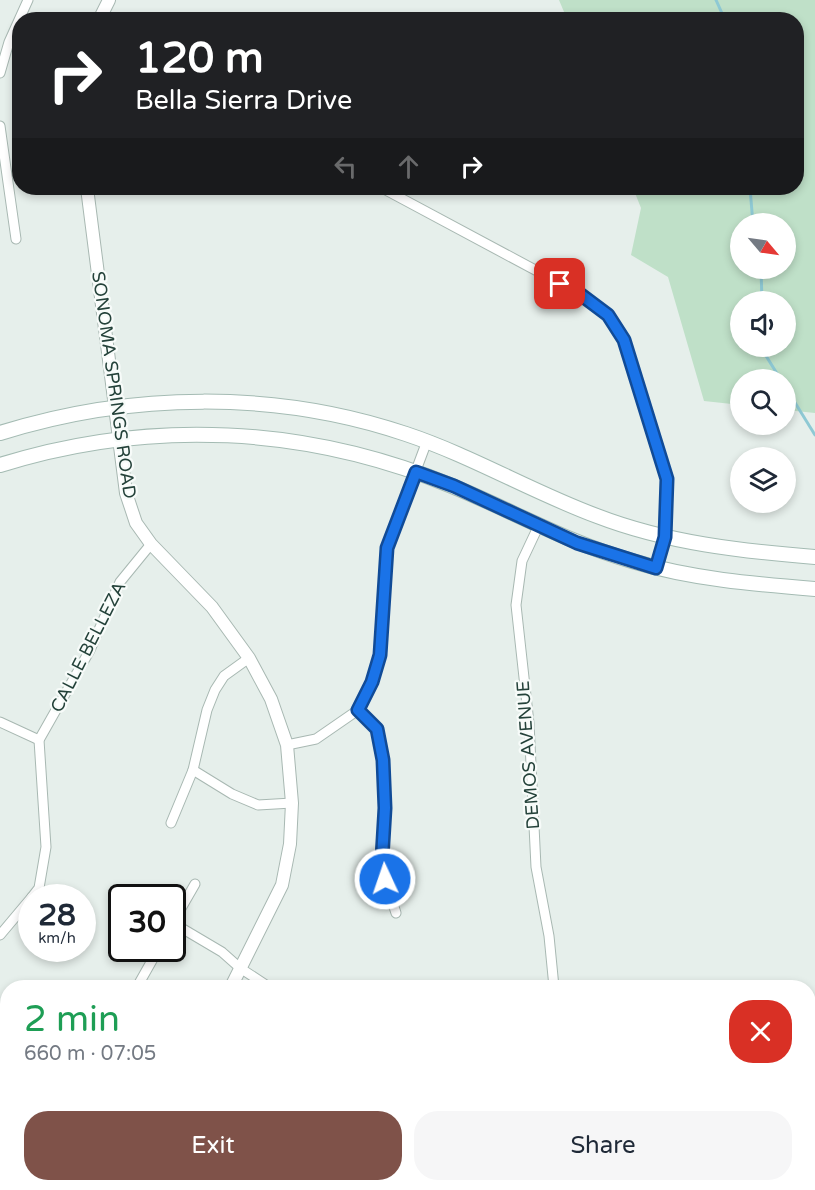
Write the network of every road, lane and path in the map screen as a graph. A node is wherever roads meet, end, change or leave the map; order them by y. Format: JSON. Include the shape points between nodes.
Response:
{"nodes":[{"id":1,"x":12,"y":37,"type":"edge"},
{"id":2,"x":0,"y":73,"type":"edge"},
{"id":3,"x":0,"y":126,"type":"edge"},
{"id":4,"x":88,"y":195,"type":"edge"},
{"id":5,"x":395,"y":195,"type":"edge"},
{"id":6,"x":16,"y":239,"type":"dead end"},
{"id":7,"x":117,"y":408,"type":"junction"},
{"id":8,"x":0,"y":433,"type":"edge"},
{"id":9,"x":119,"y":438,"type":"junction"},
{"id":10,"x":427,"y":441,"type":"junction"},
{"id":11,"x":0,"y":465,"type":"edge"},
{"id":12,"x":416,"y":472,"type":"junction"},
{"id":13,"x":538,"y":527,"type":"junction"},
{"id":14,"x":665,"y":537,"type":"junction"},
{"id":15,"x":151,"y":544,"type":"junction"},
{"id":16,"x":815,"y":556,"type":"edge"},
{"id":17,"x":656,"y":568,"type":"junction"},
{"id":18,"x":815,"y":589,"type":"edge"},
{"id":19,"x":249,"y":658,"type":"junction"},
{"id":20,"x":358,"y":710,"type":"junction"},
{"id":21,"x":0,"y":722,"type":"edge"},
{"id":22,"x":39,"y":740,"type":"junction"},
{"id":23,"x":287,"y":745,"type":"junction"},
{"id":24,"x":193,"y":770,"type":"junction"},
{"id":25,"x":292,"y":802,"type":"junction"},
{"id":26,"x":171,"y":823,"type":"dead end"},
{"id":27,"x":40,"y":884,"type":"edge"},
{"id":28,"x":195,"y":885,"type":"dead end"},
{"id":29,"x":186,"y":901,"type":"edge"},
{"id":30,"x":396,"y":913,"type":"dead end"},
{"id":31,"x":18,"y":914,"type":"edge"},
{"id":32,"x":186,"y":931,"type":"edge"},
{"id":33,"x":0,"y":935,"type":"edge"},
{"id":34,"x":151,"y":962,"type":"edge"},
{"id":35,"x":240,"y":968,"type":"junction"},
{"id":36,"x":141,"y":980,"type":"edge"},
{"id":37,"x":234,"y":980,"type":"edge"},
{"id":38,"x":258,"y":980,"type":"edge"},
{"id":39,"x":553,"y":980,"type":"edge"}],
"edges":[{"from":1,"to":2,"type":"street"},
{"from":3,"to":6,"type":"street"},
{"from":4,"to":7,"type":"street","name":"SONOMA SPRINGS ROAD"},
{"from":5,"to":14,"type":"street","via":[[580,294],[608,315],[624,340],[667,479]]},
{"from":7,"to":8,"type":"main road"},
{"from":7,"to":9,"type":"street","name":"SONOMA SPRINGS ROAD"},
{"from":7,"to":10,"type":"main road","via":[[199,402],[275,405],[351,418]]},
{"from":9,"to":11,"type":"main road"},
{"from":9,"to":12,"type":"main road","via":[[192,434],[277,438],[344,450]]},
{"from":9,"to":15,"type":"street","name":"SONOMA SPRINGS ROAD","via":[[126,493],[136,523]]},
{"from":10,"to":12,"type":"street"},
{"from":10,"to":14,"type":"main road","via":[[596,516]]},
{"from":12,"to":13,"type":"main road"},
{"from":12,"to":20,"type":"street","via":[[387,548],[380,655]]},
{"from":13,"to":17,"type":"main road","via":[[594,550]]},
{"from":13,"to":39,"type":"street","name":"DEMOS AVENUE","via":[[522,561],[516,611],[529,723],[536,867]]},
{"from":14,"to":16,"type":"main road","via":[[725,548]]},
{"from":14,"to":17,"type":"street"},
{"from":15,"to":19,"type":"street","name":"SONOMA SPRINGS ROAD","via":[[212,607]]},
{"from":15,"to":22,"type":"street","name":"CALLE BELLEZA","via":[[120,582],[90,650]]},
{"from":17,"to":18,"type":"main road","via":[[724,581]]},
{"from":19,"to":23,"type":"street","name":"SONOMA SPRINGS ROAD","via":[[271,699]]},
{"from":19,"to":24,"type":"street","via":[[224,676],[215,690]]},
{"from":20,"to":23,"type":"street","via":[[316,739]]},
{"from":20,"to":30,"type":"street","via":[[377,729],[383,760],[383,869]]},
{"from":21,"to":22,"type":"street"},
{"from":22,"to":27,"type":"street","via":[[46,847]]},
{"from":23,"to":25,"type":"street","name":"SONOMA SPRINGS ROAD"},
{"from":24,"to":25,"type":"street","via":[[258,805]]},
{"from":24,"to":26,"type":"street"},
{"from":25,"to":35,"type":"street","name":"SONOMA SPRINGS ROAD","via":[[290,844],[282,885]]},
{"from":28,"to":29,"type":"street"},
{"from":31,"to":33,"type":"street"},
{"from":32,"to":35,"type":"street","via":[[222,952]]},
{"from":34,"to":36,"type":"street"},
{"from":35,"to":37,"type":"street","name":"SONOMA SPRINGS ROAD"},
{"from":35,"to":38,"type":"street"}]}
